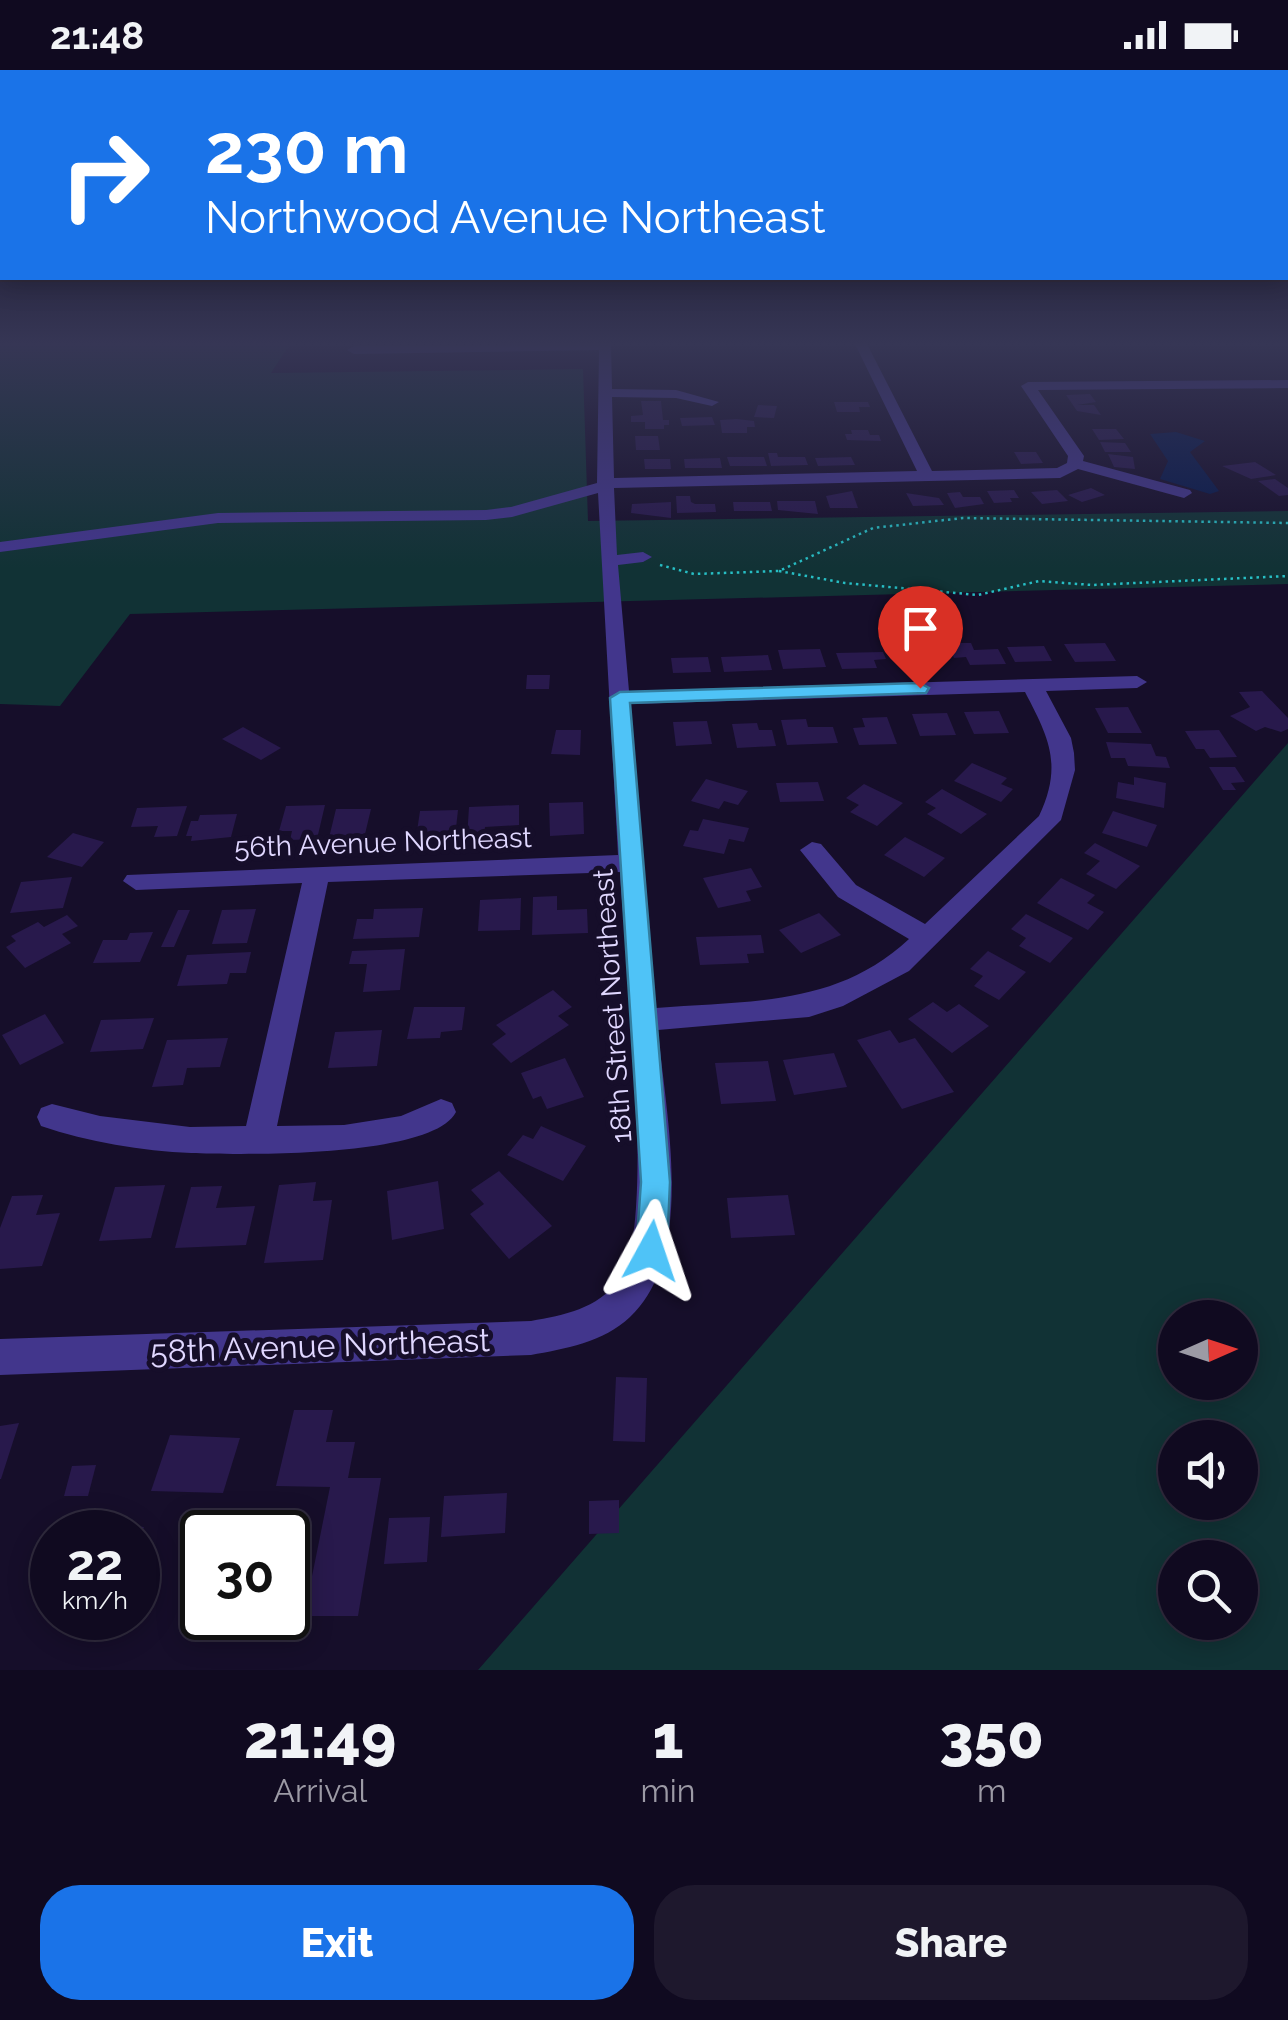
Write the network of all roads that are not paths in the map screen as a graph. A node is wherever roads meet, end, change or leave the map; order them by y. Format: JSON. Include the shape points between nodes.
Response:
{"nodes":[{"id":1,"x":604,"y":419,"type":"edge"},
{"id":2,"x":899,"y":419,"type":"edge"},
{"id":3,"x":1050,"y":419,"type":"edge"},
{"id":4,"x":1072,"y":466,"type":"junction"},
{"id":5,"x":928,"y":478,"type":"junction"},
{"id":6,"x":605,"y":485,"type":"junction"},
{"id":7,"x":1184,"y":493,"type":"dead end"},
{"id":8,"x":0,"y":546,"type":"edge"},
{"id":9,"x":644,"y":557,"type":"road end"},
{"id":10,"x":609,"y":561,"type":"junction"},
{"id":11,"x":1137,"y":682,"type":"dead end"},
{"id":12,"x":1032,"y":685,"type":"junction"},
{"id":13,"x":620,"y":698,"type":"junction"},
{"id":14,"x":812,"y":850,"type":"dead end"},
{"id":15,"x":631,"y":863,"type":"junction"},
{"id":16,"x":316,"y":875,"type":"junction"},
{"id":17,"x":136,"y":881,"type":"dead end"},
{"id":18,"x":927,"y":937,"type":"junction"},
{"id":19,"x":646,"y":1020,"type":"junction"},
{"id":20,"x":442,"y":1112,"type":"dead end"},
{"id":21,"x":52,"y":1117,"type":"dead end"},
{"id":22,"x":258,"y":1138,"type":"junction"},
{"id":23,"x":628,"y":1295,"type":"joint"},
{"id":24,"x":0,"y":1357,"type":"edge"}],
"edges":[{"from":1,"to":6,"type":"street","name":"18th Street Northeast"},
{"from":2,"to":5,"type":"street"},
{"from":3,"to":4,"type":"street","via":[[1076,456]]},
{"from":4,"to":5,"type":"street","via":[[1042,475]]},
{"from":4,"to":7,"type":"street"},
{"from":5,"to":6,"type":"street"},
{"from":6,"to":8,"type":"street","via":[[486,515],[218,518]]},
{"from":6,"to":10,"type":"street","name":"18th Street Northeast"},
{"from":9,"to":10,"type":"street"},
{"from":10,"to":13,"type":"street","name":"18th Street Northeast"},
{"from":11,"to":12,"type":"street"},
{"from":12,"to":13,"type":"street"},
{"from":12,"to":18,"type":"street","via":[[1060,738],[1058,803],[1034,838]]},
{"from":13,"to":15,"type":"street","name":"18th Street Northeast"},
{"from":14,"to":18,"type":"street","via":[[847,892]]},
{"from":15,"to":16,"type":"street","name":"56th Avenue Northeast"},
{"from":15,"to":19,"type":"street","name":"18th Street Northeast"},
{"from":16,"to":17,"type":"street","name":"56th Avenue Northeast"},
{"from":16,"to":22,"type":"street"},
{"from":18,"to":19,"type":"street","via":[[900,964],[821,1002]]},
{"from":19,"to":23,"type":"street","name":"18th Street Northeast","via":[[655,1225],[651,1251]]},
{"from":20,"to":22,"type":"street","via":[[372,1134]]},
{"from":21,"to":22,"type":"street","via":[[190,1140]]},
{"from":23,"to":24,"type":"street","name":"58th Avenue Northeast","via":[[588,1326],[531,1338]]}]}
